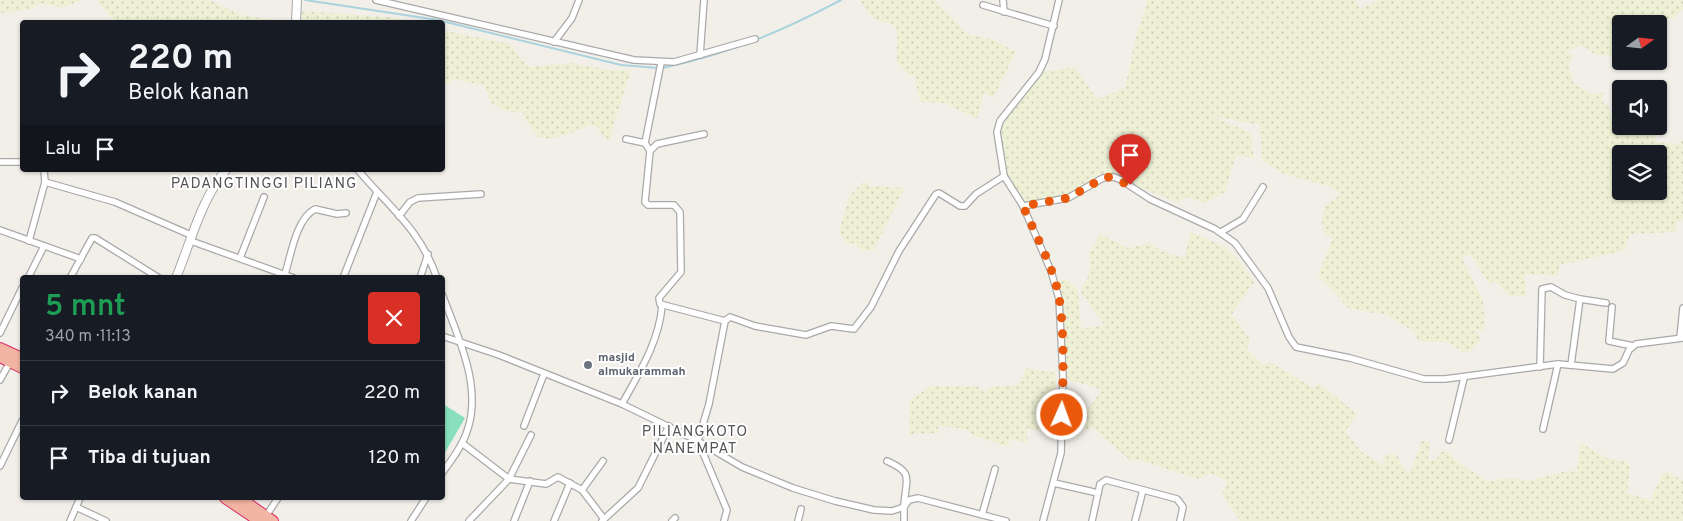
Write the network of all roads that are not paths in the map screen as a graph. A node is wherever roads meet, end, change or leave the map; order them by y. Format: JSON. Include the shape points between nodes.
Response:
{"nodes":[{"id":1,"x":376,"y":0,"type":"edge"},
{"id":2,"x":579,"y":0,"type":"edge"},
{"id":3,"x":704,"y":0,"type":"edge"},
{"id":4,"x":1003,"y":0,"type":"edge"},
{"id":5,"x":1059,"y":0,"type":"edge"},
{"id":6,"x":297,"y":1,"type":"edge"},
{"id":7,"x":983,"y":5,"type":"dead end"},
{"id":8,"x":1004,"y":12,"type":"junction"},
{"id":9,"x":296,"y":20,"type":"edge"},
{"id":10,"x":1054,"y":26,"type":"junction"},
{"id":11,"x":755,"y":38,"type":"dead end"},
{"id":12,"x":554,"y":42,"type":"junction"},
{"id":13,"x":700,"y":55,"type":"junction"},
{"id":14,"x":661,"y":66,"type":"junction"},
{"id":15,"x":704,"y":134,"type":"dead end"},
{"id":16,"x":626,"y":139,"type":"dead end"},
{"id":17,"x":645,"y":144,"type":"junction"},
{"id":18,"x":650,"y":151,"type":"junction"},
{"id":19,"x":0,"y":162,"type":"edge"},
{"id":20,"x":20,"y":162,"type":"edge"},
{"id":21,"x":44,"y":172,"type":"edge"},
{"id":22,"x":224,"y":172,"type":"edge"},
{"id":23,"x":360,"y":172,"type":"edge"},
{"id":24,"x":1001,"y":178,"type":"junction"},
{"id":25,"x":45,"y":182,"type":"junction"},
{"id":26,"x":1263,"y":187,"type":"dead end"},
{"id":27,"x":376,"y":192,"type":"junction"},
{"id":28,"x":480,"y":194,"type":"dead end"},
{"id":29,"x":264,"y":198,"type":"dead end"},
{"id":30,"x":1023,"y":206,"type":"junction"},
{"id":31,"x":346,"y":213,"type":"dead end"},
{"id":32,"x":399,"y":216,"type":"junction"},
{"id":33,"x":0,"y":230,"type":"edge"},
{"id":34,"x":1221,"y":232,"type":"junction"},
{"id":35,"x":192,"y":238,"type":"junction"},
{"id":36,"x":29,"y":241,"type":"junction"},
{"id":37,"x":44,"y":246,"type":"junction"},
{"id":38,"x":428,"y":254,"type":"junction"},
{"id":39,"x":240,"y":258,"type":"junction"},
{"id":40,"x":81,"y":259,"type":"junction"},
{"id":41,"x":285,"y":274,"type":"joint"},
{"id":42,"x":30,"y":275,"type":"edge"},
{"id":43,"x":72,"y":275,"type":"edge"},
{"id":44,"x":154,"y":275,"type":"edge"},
{"id":45,"x":177,"y":275,"type":"edge"},
{"id":46,"x":344,"y":275,"type":"edge"},
{"id":47,"x":421,"y":275,"type":"edge"},
{"id":48,"x":436,"y":275,"type":"edge"},
{"id":49,"x":20,"y":292,"type":"edge"},
{"id":50,"x":1580,"y":299,"type":"junction"},
{"id":51,"x":445,"y":302,"type":"edge"},
{"id":52,"x":662,"y":306,"type":"junction"},
{"id":53,"x":1683,"y":308,"type":"edge"},
{"id":54,"x":725,"y":321,"type":"junction"},
{"id":55,"x":0,"y":333,"type":"edge"},
{"id":56,"x":445,"y":337,"type":"edge"},
{"id":57,"x":1682,"y":338,"type":"edge"},
{"id":58,"x":460,"y":342,"type":"junction"},
{"id":59,"x":1633,"y":346,"type":"junction"},
{"id":60,"x":0,"y":348,"type":"edge"},
{"id":61,"x":0,"y":358,"type":"edge"},
{"id":62,"x":20,"y":359,"type":"edge"},
{"id":63,"x":20,"y":360,"type":"edge"},
{"id":64,"x":10,"y":362,"type":"junction"},
{"id":65,"x":1558,"y":364,"type":"junction"},
{"id":66,"x":1571,"y":364,"type":"junction"},
{"id":67,"x":1540,"y":367,"type":"junction"},
{"id":68,"x":544,"y":374,"type":"junction"},
{"id":69,"x":1464,"y":378,"type":"junction"},
{"id":70,"x":0,"y":380,"type":"edge"},
{"id":71,"x":622,"y":404,"type":"junction"},
{"id":72,"x":20,"y":425,"type":"edge"},
{"id":73,"x":524,"y":426,"type":"dead end"},
{"id":74,"x":669,"y":426,"type":"junction"},
{"id":75,"x":1543,"y":429,"type":"dead end"},
{"id":76,"x":531,"y":435,"type":"dead end"},
{"id":77,"x":1449,"y":440,"type":"dead end"},
{"id":78,"x":698,"y":441,"type":"junction"},
{"id":79,"x":462,"y":443,"type":"junction"},
{"id":80,"x":603,"y":461,"type":"dead end"},
{"id":81,"x":887,"y":461,"type":"dead end"},
{"id":82,"x":0,"y":466,"type":"edge"},
{"id":83,"x":445,"y":469,"type":"edge"},
{"id":84,"x":995,"y":469,"type":"dead end"},
{"id":85,"x":509,"y":479,"type":"junction"},
{"id":86,"x":530,"y":481,"type":"junction"},
{"id":87,"x":570,"y":483,"type":"junction"},
{"id":88,"x":1054,"y":483,"type":"junction"},
{"id":89,"x":582,"y":490,"type":"junction"},
{"id":90,"x":1143,"y":490,"type":"junction"},
{"id":91,"x":1098,"y":492,"type":"junction"},
{"id":92,"x":79,"y":500,"type":"edge"},
{"id":93,"x":229,"y":500,"type":"edge"},
{"id":94,"x":242,"y":500,"type":"edge"},
{"id":95,"x":277,"y":500,"type":"edge"},
{"id":96,"x":425,"y":500,"type":"edge"},
{"id":97,"x":904,"y":506,"type":"junction"},
{"id":98,"x":76,"y":507,"type":"junction"},
{"id":99,"x":801,"y":509,"type":"dead end"},
{"id":100,"x":982,"y":515,"type":"junction"},
{"id":101,"x":266,"y":519,"type":"edge"},
{"id":102,"x":603,"y":520,"type":"edge"},
{"id":103,"x":70,"y":521,"type":"edge"},
{"id":104,"x":106,"y":521,"type":"edge"},
{"id":105,"x":411,"y":521,"type":"edge"},
{"id":106,"x":469,"y":521,"type":"edge"},
{"id":107,"x":514,"y":521,"type":"edge"},
{"id":108,"x":554,"y":521,"type":"edge"},
{"id":109,"x":724,"y":521,"type":"edge"},
{"id":110,"x":798,"y":521,"type":"edge"},
{"id":111,"x":904,"y":521,"type":"edge"},
{"id":112,"x":1006,"y":521,"type":"edge"},
{"id":113,"x":1043,"y":521,"type":"edge"},
{"id":114,"x":1092,"y":521,"type":"edge"},
{"id":115,"x":1135,"y":521,"type":"edge"},
{"id":116,"x":1181,"y":521,"type":"edge"}],
"edges":[{"from":1,"to":12,"type":"street"},
{"from":2,"to":12,"type":"street","via":[[572,18]]},
{"from":3,"to":13,"type":"street"},
{"from":4,"to":8,"type":"street"},
{"from":5,"to":10,"type":"street"},
{"from":6,"to":9,"type":"street"},
{"from":7,"to":8,"type":"street"},
{"from":8,"to":10,"type":"street"},
{"from":10,"to":24,"type":"street","via":[[1039,72],[997,129]]},
{"from":11,"to":13,"type":"street"},
{"from":12,"to":14,"type":"street"},
{"from":13,"to":14,"type":"street"},
{"from":14,"to":17,"type":"street"},
{"from":15,"to":18,"type":"street","via":[[657,144]]},
{"from":16,"to":17,"type":"street"},
{"from":17,"to":18,"type":"street"},
{"from":18,"to":52,"type":"street","via":[[644,202],[648,205],[674,205],[680,212],[682,269],[660,298]]},
{"from":19,"to":20,"type":"street"},
{"from":21,"to":25,"type":"street"},
{"from":22,"to":35,"type":"street","via":[[208,198]]},
{"from":23,"to":27,"type":"street"},
{"from":24,"to":30,"type":"street"},
{"from":24,"to":54,"type":"street","via":[[976,194],[965,206],[936,194],[898,251],[871,307],[854,329],[831,326],[806,335],[755,326],[730,317]]},
{"from":25,"to":35,"type":"street","via":[[115,202]]},
{"from":25,"to":36,"type":"street"},
{"from":26,"to":34,"type":"street","via":[[1243,219]]},
{"from":27,"to":32,"type":"street"},
{"from":27,"to":46,"type":"street"},
{"from":28,"to":32,"type":"street","via":[[418,198],[410,202]]},
{"from":29,"to":39,"type":"street"},
{"from":30,"to":34,"type":"street","via":[[1068,198],[1098,181],[1114,178],[1150,199]]},
{"from":30,"to":88,"type":"street","via":[[1051,271],[1059,299],[1063,376],[1061,453]]},
{"from":31,"to":41,"type":"street","via":[[311,211],[300,229]]},
{"from":32,"to":38,"type":"street","via":[[416,234]]},
{"from":33,"to":36,"type":"street"},
{"from":34,"to":69,"type":"street","via":[[1235,243],[1259,273],[1296,347],[1424,378]]},
{"from":35,"to":39,"type":"street"},
{"from":35,"to":45,"type":"street"},
{"from":36,"to":37,"type":"street"},
{"from":37,"to":40,"type":"street"},
{"from":37,"to":42,"type":"street"},
{"from":38,"to":47,"type":"street"},
{"from":38,"to":48,"type":"street"},
{"from":39,"to":41,"type":"street"},
{"from":40,"to":43,"type":"street"},
{"from":40,"to":44,"type":"street","via":[[95,238]]},
{"from":49,"to":55,"type":"street"},
{"from":50,"to":59,"type":"street","via":[[1609,305],[1609,341]]},
{"from":50,"to":66,"type":"street"},
{"from":50,"to":67,"type":"street","via":[[1551,287],[1542,289]]},
{"from":51,"to":58,"type":"street"},
{"from":52,"to":54,"type":"street"},
{"from":52,"to":71,"type":"street","via":[[652,347]]},
{"from":53,"to":57,"type":"street"},
{"from":54,"to":78,"type":"street","via":[[709,404]]},
{"from":56,"to":58,"type":"street"},
{"from":57,"to":59,"type":"street","via":[[1644,341]]},
{"from":58,"to":68,"type":"street"},
{"from":58,"to":79,"type":"street","via":[[473,395],[472,415]]},
{"from":59,"to":66,"type":"street","via":[[1623,363],[1615,369]]},
{"from":60,"to":62,"type":"highway"},
{"from":61,"to":64,"type":"highway"},
{"from":63,"to":64,"type":"highway"},
{"from":64,"to":70,"type":"street"},
{"from":65,"to":66,"type":"street"},
{"from":65,"to":67,"type":"street"},
{"from":65,"to":75,"type":"street"},
{"from":67,"to":69,"type":"street"},
{"from":68,"to":71,"type":"street"},
{"from":68,"to":73,"type":"street"},
{"from":69,"to":77,"type":"street"},
{"from":71,"to":74,"type":"street"},
{"from":72,"to":82,"type":"street"},
{"from":74,"to":78,"type":"street"},
{"from":74,"to":102,"type":"street","via":[[638,488]]},
{"from":76,"to":85,"type":"street"},
{"from":78,"to":97,"type":"street","via":[[742,467],[810,494],[874,510]]},
{"from":78,"to":109,"type":"street","via":[[727,514]]},
{"from":79,"to":83,"type":"street"},
{"from":79,"to":85,"type":"street"},
{"from":80,"to":89,"type":"street"},
{"from":81,"to":97,"type":"street","via":[[904,469],[907,474]]},
{"from":84,"to":100,"type":"street"},
{"from":85,"to":86,"type":"street"},
{"from":85,"to":106,"type":"street"},
{"from":86,"to":87,"type":"street","via":[[546,484],[558,477]]},
{"from":86,"to":107,"type":"street"},
{"from":87,"to":89,"type":"street"},
{"from":87,"to":108,"type":"street"},
{"from":88,"to":91,"type":"street"},
{"from":88,"to":113,"type":"street"},
{"from":89,"to":102,"type":"street"},
{"from":90,"to":91,"type":"street","via":[[1106,480],[1100,484]]},
{"from":90,"to":115,"type":"street"},
{"from":90,"to":116,"type":"street","via":[[1177,499],[1183,507]]},
{"from":91,"to":114,"type":"street"},
{"from":92,"to":98,"type":"street"},
{"from":93,"to":101,"type":"highway"},
{"from":94,"to":101,"type":"highway"},
{"from":95,"to":101,"type":"street"},
{"from":96,"to":105,"type":"street"},
{"from":97,"to":100,"type":"street","via":[[909,500],[918,498]]},
{"from":97,"to":111,"type":"street"},
{"from":98,"to":103,"type":"street"},
{"from":98,"to":104,"type":"street"},
{"from":99,"to":110,"type":"street"},
{"from":100,"to":112,"type":"street"}]}
